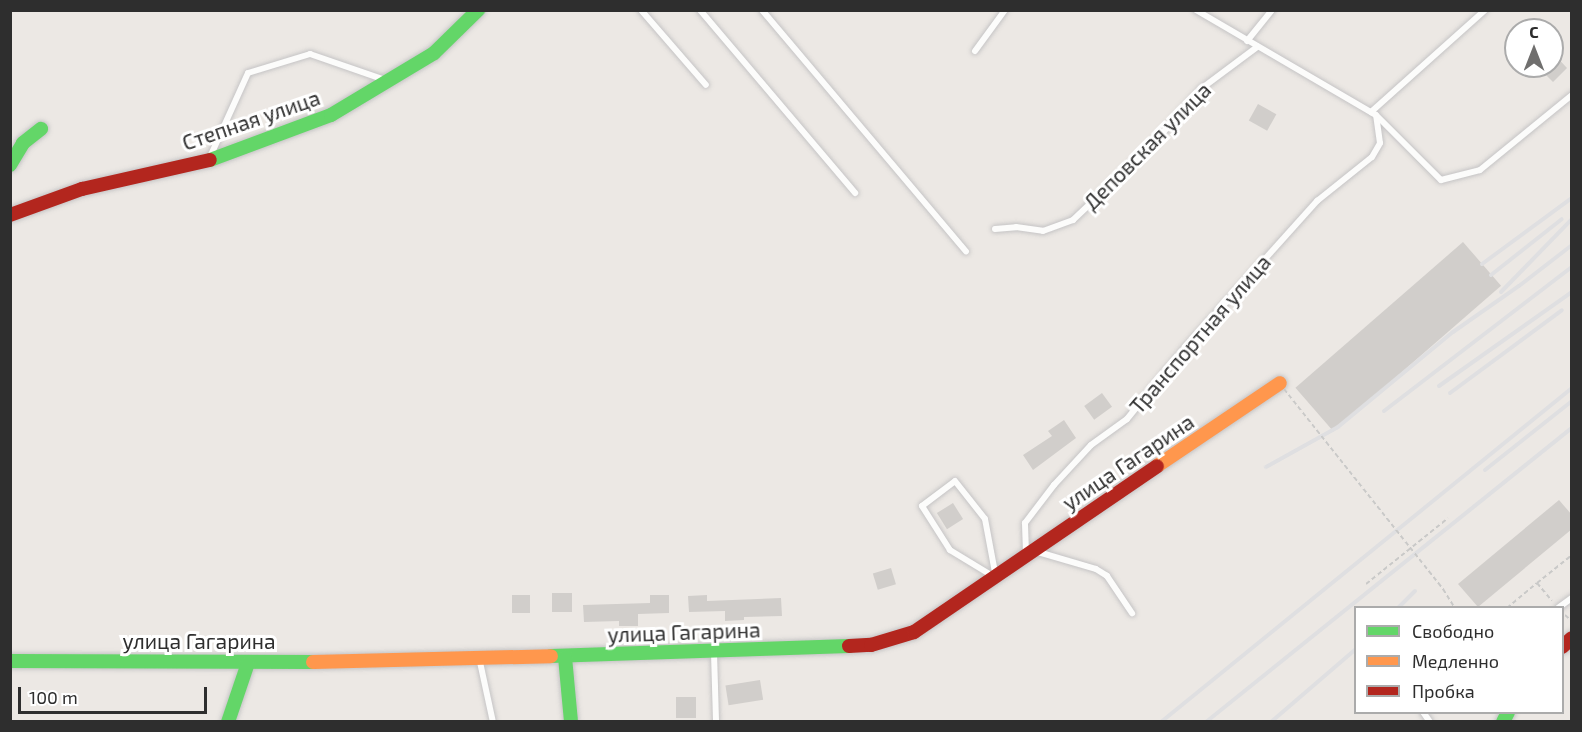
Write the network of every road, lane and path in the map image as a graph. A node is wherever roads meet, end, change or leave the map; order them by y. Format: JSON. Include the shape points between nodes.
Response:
{"nodes":[{"id":1,"x":478,"y":10,"type":"edge"},
{"id":2,"x":641,"y":10,"type":"edge"},
{"id":3,"x":700,"y":10,"type":"edge"},
{"id":4,"x":762,"y":10,"type":"edge"},
{"id":5,"x":1005,"y":10,"type":"edge"},
{"id":6,"x":1196,"y":10,"type":"edge"},
{"id":7,"x":1272,"y":10,"type":"edge"},
{"id":8,"x":1485,"y":10,"type":"edge"},
{"id":9,"x":1247,"y":41,"type":"junction"},
{"id":10,"x":1257,"y":47,"type":"junction"},
{"id":11,"x":975,"y":51,"type":"dead end"},
{"id":12,"x":388,"y":81,"type":"junction"},
{"id":13,"x":706,"y":86,"type":"dead end"},
{"id":14,"x":1572,"y":95,"type":"edge"},
{"id":15,"x":1373,"y":113,"type":"junction"},
{"id":16,"x":41,"y":129,"type":"dead end"},
{"id":17,"x":208,"y":161,"type":"junction"},
{"id":18,"x":10,"y":165,"type":"edge"},
{"id":19,"x":855,"y":194,"type":"dead end"},
{"id":20,"x":10,"y":215,"type":"edge"},
{"id":21,"x":995,"y":228,"type":"dead end"},
{"id":22,"x":966,"y":251,"type":"dead end"},
{"id":23,"x":1282,"y":386,"type":"joint"},
{"id":24,"x":1448,"y":518,"type":"dead end"},
{"id":25,"x":1410,"y":549,"type":"junction"},
{"id":26,"x":1031,"y":554,"type":"junction"},
{"id":27,"x":1572,"y":555,"type":"edge"},
{"id":28,"x":996,"y":578,"type":"junction"},
{"id":29,"x":1537,"y":583,"type":"junction"},
{"id":30,"x":1366,"y":584,"type":"dead end"},
{"id":31,"x":1454,"y":606,"type":"edge"},
{"id":32,"x":1509,"y":606,"type":"edge"},
{"id":33,"x":1556,"y":606,"type":"edge"},
{"id":34,"x":1132,"y":613,"type":"dead end"},
{"id":35,"x":714,"y":652,"type":"junction"},
{"id":36,"x":565,"y":657,"type":"junction"},
{"id":37,"x":479,"y":659,"type":"junction"},
{"id":38,"x":10,"y":661,"type":"edge"},
{"id":39,"x":248,"y":663,"type":"junction"},
{"id":40,"x":228,"y":722,"type":"edge"},
{"id":41,"x":493,"y":722,"type":"edge"},
{"id":42,"x":571,"y":722,"type":"edge"},
{"id":43,"x":716,"y":722,"type":"edge"}],
"edges":[{"from":1,"to":12,"type":"street","name":"Степная улица","via":[[434,53]]},
{"from":2,"to":13,"type":"lane"},
{"from":3,"to":19,"type":"lane"},
{"from":4,"to":22,"type":"lane"},
{"from":5,"to":11,"type":"lane"},
{"from":6,"to":9,"type":"lane"},
{"from":7,"to":9,"type":"lane"},
{"from":8,"to":15,"type":"lane"},
{"from":9,"to":10,"type":"lane"},
{"from":10,"to":15,"type":"lane"},
{"from":10,"to":21,"type":"lane","name":"Деповская улица","via":[[1202,88],[1152,144],[1073,220],[1043,231]]},
{"from":12,"to":17,"type":"street","name":"Степная улица","via":[[331,115]]},
{"from":12,"to":17,"type":"lane","via":[[310,54],[248,73]]},
{"from":14,"to":15,"type":"lane","via":[[1480,170],[1441,180]]},
{"from":15,"to":26,"type":"lane","name":"Транспортная улица","via":[[1380,143],[1372,157],[1317,201],[1127,419],[1091,445],[1054,485],[1025,523]]},
{"from":16,"to":18,"type":"street","via":[[23,143]]},
{"from":17,"to":20,"type":"street","name":"Степная улица","via":[[82,189]]},
{"from":23,"to":25,"type":"path","bridge":true},
{"from":23,"to":26,"type":"street","name":"улица Гагарина"},
{"from":24,"to":25,"type":"path"},
{"from":25,"to":30,"type":"path"},
{"from":25,"to":31,"type":"path","bridge":true},
{"from":26,"to":28,"type":"street","name":"улица Гагарина"},
{"from":26,"to":34,"type":"lane","via":[[1096,569],[1107,576]]},
{"from":27,"to":29,"type":"path"},
{"from":28,"to":28,"type":"lane","via":[[985,519],[955,481],[921,506],[950,550]]},
{"from":28,"to":35,"type":"street","name":"улица Гагарина","via":[[914,632],[871,645]]},
{"from":29,"to":32,"type":"path"},
{"from":29,"to":33,"type":"path"},
{"from":35,"to":36,"type":"street","name":"улица Гагарина"},
{"from":35,"to":43,"type":"lane"},
{"from":36,"to":37,"type":"street","name":"улица Гагарина"},
{"from":36,"to":42,"type":"street"},
{"from":37,"to":39,"type":"street","name":"улица Гагарина"},
{"from":37,"to":41,"type":"lane"},
{"from":38,"to":39,"type":"street","name":"улица Гагарина"},
{"from":39,"to":40,"type":"street"}]}
